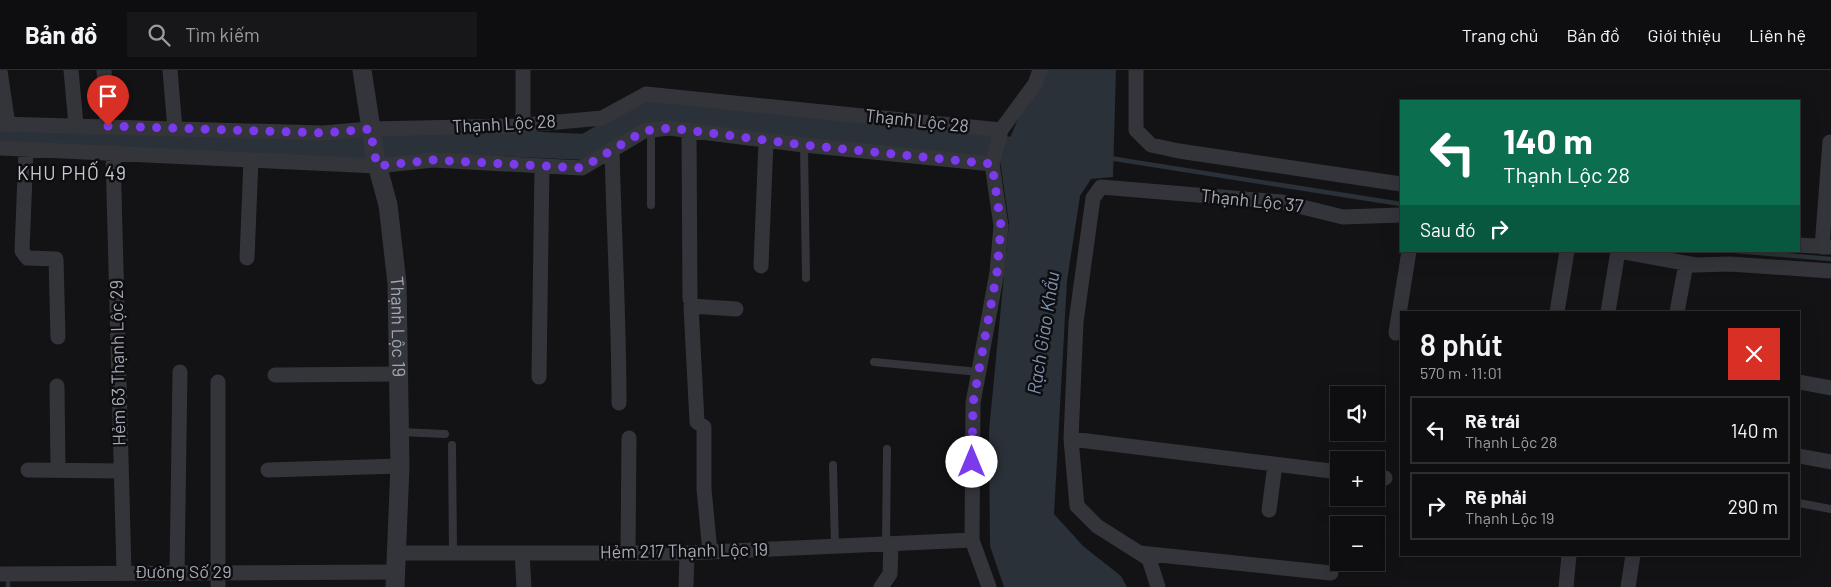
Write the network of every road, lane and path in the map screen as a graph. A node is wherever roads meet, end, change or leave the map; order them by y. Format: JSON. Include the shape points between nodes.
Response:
{"nodes":[{"id":1,"x":71,"y":70,"type":"edge"},
{"id":2,"x":104,"y":70,"type":"edge"},
{"id":3,"x":170,"y":70,"type":"edge"},
{"id":4,"x":362,"y":70,"type":"edge"},
{"id":5,"x":523,"y":70,"type":"edge"},
{"id":6,"x":1040,"y":70,"type":"edge"},
{"id":7,"x":1136,"y":70,"type":"edge"},
{"id":8,"x":0,"y":71,"type":"edge"},
{"id":9,"x":523,"y":124,"type":"junction"},
{"id":10,"x":4,"y":125,"type":"edge"},
{"id":11,"x":76,"y":125,"type":"junction"},
{"id":12,"x":108,"y":126,"type":"junction"},
{"id":13,"x":175,"y":128,"type":"junction"},
{"id":14,"x":651,"y":130,"type":"junction"},
{"id":15,"x":1001,"y":130,"type":"junction"},
{"id":16,"x":689,"y":131,"type":"junction"},
{"id":17,"x":371,"y":132,"type":"junction"},
{"id":18,"x":766,"y":141,"type":"junction"},
{"id":19,"x":1830,"y":142,"type":"dead end"},
{"id":20,"x":804,"y":145,"type":"junction"},
{"id":21,"x":0,"y":148,"type":"edge"},
{"id":22,"x":612,"y":149,"type":"junction"},
{"id":23,"x":26,"y":150,"type":"junction"},
{"id":24,"x":113,"y":154,"type":"junction"},
{"id":25,"x":251,"y":160,"type":"junction"},
{"id":26,"x":377,"y":164,"type":"junction"},
{"id":27,"x":992,"y":164,"type":"junction"},
{"id":28,"x":542,"y":166,"type":"junction"},
{"id":29,"x":1400,"y":184,"type":"edge"},
{"id":30,"x":651,"y":205,"type":"dead end"},
{"id":31,"x":1400,"y":215,"type":"edge"},
{"id":32,"x":1800,"y":244,"type":"edge"},
{"id":33,"x":1827,"y":247,"type":"edge"},
{"id":34,"x":1409,"y":252,"type":"edge"},
{"id":35,"x":1567,"y":252,"type":"edge"},
{"id":36,"x":1619,"y":252,"type":"edge"},
{"id":37,"x":1624,"y":252,"type":"edge"},
{"id":38,"x":247,"y":258,"type":"dead end"},
{"id":39,"x":1686,"y":264,"type":"junction"},
{"id":40,"x":761,"y":266,"type":"dead end"},
{"id":41,"x":1831,"y":271,"type":"edge"},
{"id":42,"x":806,"y":278,"type":"dead end"},
{"id":43,"x":690,"y":299,"type":"dead end"},
{"id":44,"x":736,"y":309,"type":"dead end"},
{"id":45,"x":1557,"y":311,"type":"edge"},
{"id":46,"x":1608,"y":311,"type":"edge"},
{"id":47,"x":1677,"y":311,"type":"edge"},
{"id":48,"x":1396,"y":333,"type":"dead end"},
{"id":49,"x":58,"y":336,"type":"dead end"},
{"id":50,"x":874,"y":362,"type":"dead end"},
{"id":51,"x":180,"y":372,"type":"dead end"},
{"id":52,"x":979,"y":372,"type":"junction"},
{"id":53,"x":399,"y":374,"type":"junction"},
{"id":54,"x":275,"y":375,"type":"dead end"},
{"id":55,"x":539,"y":377,"type":"dead end"},
{"id":56,"x":218,"y":382,"type":"dead end"},
{"id":57,"x":1800,"y":382,"type":"edge"},
{"id":58,"x":57,"y":386,"type":"dead end"},
{"id":59,"x":1831,"y":388,"type":"edge"},
{"id":60,"x":619,"y":403,"type":"dead end"},
{"id":61,"x":400,"y":432,"type":"junction"},
{"id":62,"x":446,"y":434,"type":"dead end"},
{"id":63,"x":628,"y":438,"type":"dead end"},
{"id":64,"x":1071,"y":439,"type":"junction"},
{"id":65,"x":452,"y":444,"type":"dead end"},
{"id":66,"x":887,"y":449,"type":"dead end"},
{"id":67,"x":1800,"y":456,"type":"edge"},
{"id":68,"x":1831,"y":462,"type":"edge"},
{"id":69,"x":833,"y":465,"type":"dead end"},
{"id":70,"x":1275,"y":465,"type":"junction"},
{"id":71,"x":400,"y":466,"type":"junction"},
{"id":72,"x":28,"y":470,"type":"dead end"},
{"id":73,"x":58,"y":470,"type":"junction"},
{"id":74,"x":268,"y":470,"type":"dead end"},
{"id":75,"x":121,"y":471,"type":"junction"},
{"id":76,"x":1330,"y":471,"type":"edge"},
{"id":77,"x":1800,"y":503,"type":"edge"},
{"id":78,"x":1831,"y":509,"type":"edge"},
{"id":79,"x":1269,"y":510,"type":"dead end"},
{"id":80,"x":972,"y":540,"type":"junction"},
{"id":81,"x":889,"y":546,"type":"junction"},
{"id":82,"x":835,"y":547,"type":"junction"},
{"id":83,"x":710,"y":552,"type":"junction"},
{"id":84,"x":397,"y":553,"type":"junction"},
{"id":85,"x":453,"y":553,"type":"junction"},
{"id":86,"x":522,"y":553,"type":"junction"},
{"id":87,"x":628,"y":553,"type":"junction"},
{"id":88,"x":687,"y":553,"type":"junction"},
{"id":89,"x":1140,"y":553,"type":"junction"},
{"id":90,"x":1569,"y":556,"type":"edge"},
{"id":91,"x":1633,"y":556,"type":"edge"},
{"id":92,"x":124,"y":572,"type":"junction"},
{"id":93,"x":177,"y":572,"type":"junction"},
{"id":94,"x":0,"y":574,"type":"edge"},
{"id":95,"x":1331,"y":574,"type":"dead end"},
{"id":96,"x":218,"y":579,"type":"edge"},
{"id":97,"x":18,"y":580,"type":"edge"},
{"id":98,"x":148,"y":580,"type":"edge"},
{"id":99,"x":395,"y":580,"type":"edge"},
{"id":100,"x":524,"y":587,"type":"edge"},
{"id":101,"x":686,"y":587,"type":"edge"},
{"id":102,"x":881,"y":587,"type":"edge"},
{"id":103,"x":989,"y":587,"type":"edge"},
{"id":104,"x":1158,"y":587,"type":"edge"},
{"id":105,"x":1566,"y":587,"type":"edge"},
{"id":106,"x":1628,"y":587,"type":"edge"}],
"edges":[{"from":1,"to":11,"type":"street"},
{"from":2,"to":12,"type":"street"},
{"from":3,"to":13,"type":"street"},
{"from":4,"to":17,"type":"street","name":"Thạnh Lộc 19"},
{"from":5,"to":9,"type":"street"},
{"from":6,"to":15,"type":"street","via":[[1035,84]]},
{"from":7,"to":29,"type":"street","via":[[1136,130],[1151,145],[1179,152]]},
{"from":8,"to":10,"type":"street"},
{"from":9,"to":15,"type":"street","name":"Thạnh Lộc 28","via":[[602,118],[646,94]]},
{"from":9,"to":17,"type":"street","name":"Thạnh Lộc 28"},
{"from":10,"to":11,"type":"street","name":"Thạnh Lộc 28"},
{"from":11,"to":12,"type":"street","name":"Thạnh Lộc 28"},
{"from":12,"to":13,"type":"street","name":"Thạnh Lộc 28"},
{"from":13,"to":17,"type":"street","name":"Thạnh Lộc 28"},
{"from":14,"to":16,"type":"street","name":"Thạnh Lộc 28"},
{"from":14,"to":22,"type":"street","name":"Thạnh Lộc 28"},
{"from":14,"to":30,"type":"lane"},
{"from":15,"to":27,"type":"street"},
{"from":16,"to":18,"type":"street","name":"Thạnh Lộc 28"},
{"from":16,"to":43,"type":"street"},
{"from":17,"to":26,"type":"street","name":"Thạnh Lộc 19"},
{"from":18,"to":20,"type":"street","name":"Thạnh Lộc 28"},
{"from":18,"to":40,"type":"street"},
{"from":19,"to":33,"type":"street"},
{"from":20,"to":27,"type":"street","name":"Thạnh Lộc 28"},
{"from":20,"to":42,"type":"lane"},
{"from":21,"to":23,"type":"street","name":"Thạnh Lộc 28"},
{"from":22,"to":28,"type":"street","name":"Thạnh Lộc 28","via":[[582,168]]},
{"from":22,"to":60,"type":"street"},
{"from":23,"to":24,"type":"street","name":"Thạnh Lộc 28"},
{"from":23,"to":49,"type":"street","via":[[22,251],[27,258],[56,259]]},
{"from":24,"to":25,"type":"street","name":"Thạnh Lộc 28"},
{"from":24,"to":75,"type":"street","name":"Hẻm 63 Thạnh Lộc 29"},
{"from":25,"to":26,"type":"street","name":"Thạnh Lộc 28"},
{"from":25,"to":38,"type":"street"},
{"from":26,"to":28,"type":"street","name":"Thạnh Lộc 28","via":[[433,160]]},
{"from":26,"to":53,"type":"street","name":"Thạnh Lộc 19","via":[[388,205],[398,283]]},
{"from":27,"to":52,"type":"street","via":[[1001,226],[997,272]]},
{"from":28,"to":55,"type":"street"},
{"from":31,"to":64,"type":"street","name":"Thạnh Lộc 37","via":[[1343,217],[1282,202],[1101,187],[1093,198],[1076,322]]},
{"from":32,"to":33,"type":"street"},
{"from":34,"to":48,"type":"street"},
{"from":35,"to":45,"type":"street"},
{"from":36,"to":46,"type":"street"},
{"from":37,"to":39,"type":"street"},
{"from":39,"to":41,"type":"street"},
{"from":39,"to":47,"type":"street"},
{"from":44,"to":83,"type":"street","via":[[691,306],[696,422],[704,427],[704,489]]},
{"from":50,"to":52,"type":"lane"},
{"from":51,"to":93,"type":"street"},
{"from":52,"to":80,"type":"street","via":[[973,403]]},
{"from":53,"to":54,"type":"street"},
{"from":53,"to":61,"type":"street","name":"Thạnh Lộc 19"},
{"from":56,"to":96,"type":"street"},
{"from":57,"to":59,"type":"street"},
{"from":58,"to":73,"type":"street"},
{"from":61,"to":62,"type":"lane"},
{"from":61,"to":71,"type":"street","name":"Thạnh Lộc 19"},
{"from":63,"to":87,"type":"street"},
{"from":64,"to":70,"type":"street"},
{"from":64,"to":89,"type":"street","via":[[1077,506],[1097,526]]},
{"from":65,"to":85,"type":"lane"},
{"from":66,"to":81,"type":"lane"},
{"from":67,"to":68,"type":"street"},
{"from":69,"to":82,"type":"lane"},
{"from":70,"to":76,"type":"street"},
{"from":70,"to":79,"type":"street"},
{"from":71,"to":74,"type":"street"},
{"from":71,"to":84,"type":"street","name":"Thạnh Lộc 19"},
{"from":72,"to":73,"type":"street"},
{"from":73,"to":75,"type":"street"},
{"from":75,"to":92,"type":"street","name":"Hẻm 63 Thạnh Lộc 29"},
{"from":77,"to":78,"type":"lane"},
{"from":80,"to":81,"type":"street","name":"Hẻm 217 Thạnh Lộc 19"},
{"from":80,"to":103,"type":"street"},
{"from":81,"to":82,"type":"street","name":"Hẻm 217 Thạnh Lộc 19"},
{"from":81,"to":102,"type":"street","via":[[891,570]]},
{"from":82,"to":83,"type":"street","name":"Hẻm 217 Thạnh Lộc 19"},
{"from":83,"to":88,"type":"street","name":"Hẻm 217 Thạnh Lộc 19"},
{"from":84,"to":85,"type":"street","name":"Hẻm 217 Thạnh Lộc 19"},
{"from":84,"to":99,"type":"street","name":"Thạnh Lộc 19"},
{"from":85,"to":86,"type":"street","name":"Hẻm 217 Thạnh Lộc 19"},
{"from":86,"to":87,"type":"street","name":"Hẻm 217 Thạnh Lộc 19"},
{"from":86,"to":100,"type":"street"},
{"from":87,"to":88,"type":"street","name":"Hẻm 217 Thạnh Lộc 19"},
{"from":88,"to":101,"type":"street"},
{"from":89,"to":95,"type":"street"},
{"from":89,"to":104,"type":"street","via":[[1149,559]]},
{"from":90,"to":105,"type":"street"},
{"from":91,"to":106,"type":"street"},
{"from":92,"to":97,"type":"street","name":"Đường Số 29"},
{"from":92,"to":98,"type":"street","name":"Đường Số 29"},
{"from":93,"to":96,"type":"street","name":"Đường Số 29"},
{"from":93,"to":98,"type":"street","name":"Đường Số 29"},
{"from":94,"to":97,"type":"street","name":"Đường Số 29"},
{"from":96,"to":99,"type":"street","name":"Đường Số 29"}]}
